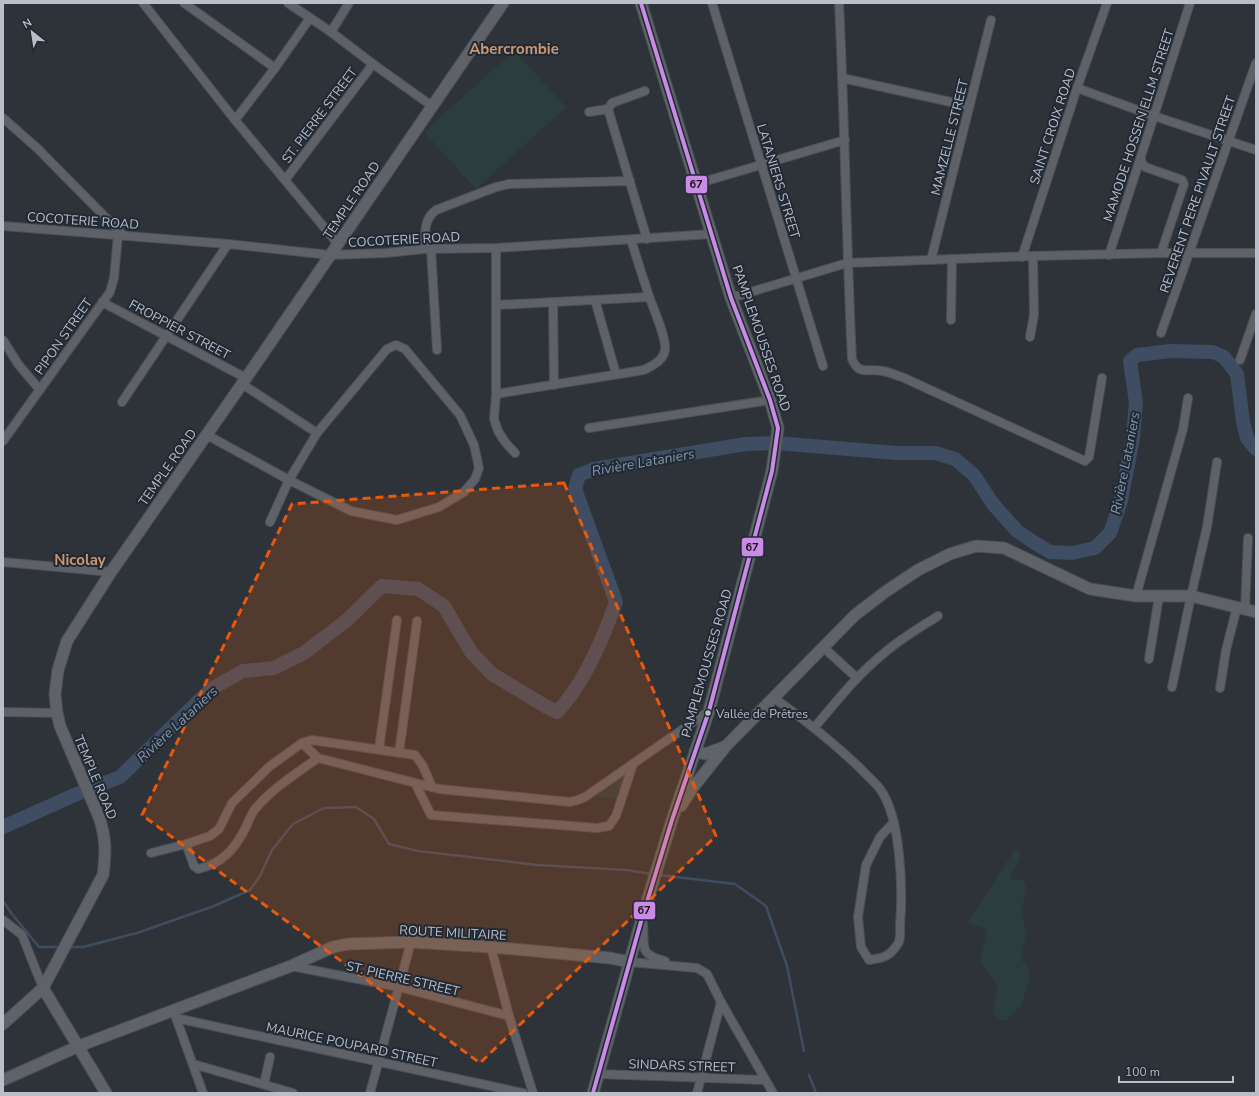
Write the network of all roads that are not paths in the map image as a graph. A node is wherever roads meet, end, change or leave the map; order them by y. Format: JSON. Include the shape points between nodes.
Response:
{"nodes":[{"id":1,"x":143,"y":3,"type":"edge"},
{"id":2,"x":184,"y":3,"type":"edge"},
{"id":3,"x":288,"y":3,"type":"edge"},
{"id":4,"x":349,"y":3,"type":"edge"},
{"id":5,"x":503,"y":3,"type":"edge"},
{"id":6,"x":641,"y":3,"type":"edge"},
{"id":7,"x":712,"y":3,"type":"edge"},
{"id":8,"x":839,"y":3,"type":"edge"},
{"id":9,"x":1106,"y":3,"type":"edge"},
{"id":10,"x":1190,"y":3,"type":"edge"},
{"id":11,"x":310,"y":18,"type":"junction"},
{"id":12,"x":991,"y":20,"type":"dead end"},
{"id":13,"x":332,"y":32,"type":"junction"},
{"id":14,"x":1256,"y":63,"type":"edge"},
{"id":15,"x":373,"y":64,"type":"junction"},
{"id":16,"x":275,"y":68,"type":"junction"},
{"id":17,"x":842,"y":78,"type":"junction"},
{"id":18,"x":1077,"y":88,"type":"junction"},
{"id":19,"x":645,"y":91,"type":"dead end"},
{"id":20,"x":432,"y":106,"type":"junction"},
{"id":21,"x":969,"y":106,"type":"junction"},
{"id":22,"x":608,"y":109,"type":"junction"},
{"id":23,"x":589,"y":112,"type":"dead end"},
{"id":24,"x":1154,"y":116,"type":"junction"},
{"id":25,"x":3,"y":118,"type":"edge"},
{"id":26,"x":235,"y":120,"type":"junction"},
{"id":27,"x":844,"y":140,"type":"junction"},
{"id":28,"x":1228,"y":141,"type":"junction"},
{"id":29,"x":1256,"y":150,"type":"edge"},
{"id":30,"x":1141,"y":156,"type":"junction"},
{"id":31,"x":762,"y":164,"type":"junction"},
{"id":32,"x":285,"y":180,"type":"junction"},
{"id":33,"x":630,"y":181,"type":"junction"},
{"id":34,"x":696,"y":184,"type":"junction"},
{"id":35,"x":3,"y":226,"type":"edge"},
{"id":36,"x":711,"y":234,"type":"junction"},
{"id":37,"x":121,"y":235,"type":"junction"},
{"id":38,"x":647,"y":239,"type":"junction"},
{"id":39,"x":631,"y":240,"type":"junction"},
{"id":40,"x":228,"y":244,"type":"junction"},
{"id":41,"x":338,"y":244,"type":"junction"},
{"id":42,"x":496,"y":248,"type":"junction"},
{"id":43,"x":428,"y":249,"type":"junction"},
{"id":44,"x":1161,"y":253,"type":"junction"},
{"id":45,"x":1188,"y":253,"type":"junction"},
{"id":46,"x":1256,"y":253,"type":"edge"},
{"id":47,"x":330,"y":254,"type":"junction"},
{"id":48,"x":1109,"y":255,"type":"junction"},
{"id":49,"x":1034,"y":256,"type":"junction"},
{"id":50,"x":1022,"y":257,"type":"junction"},
{"id":51,"x":952,"y":259,"type":"junction"},
{"id":52,"x":931,"y":260,"type":"junction"},
{"id":53,"x":847,"y":263,"type":"junction"},
{"id":54,"x":797,"y":278,"type":"junction"},
{"id":55,"x":649,"y":297,"type":"junction"},
{"id":56,"x":731,"y":298,"type":"junction"},
{"id":57,"x":595,"y":300,"type":"junction"},
{"id":58,"x":102,"y":302,"type":"junction"},
{"id":59,"x":553,"y":302,"type":"junction"},
{"id":60,"x":497,"y":305,"type":"junction"},
{"id":61,"x":1256,"y":314,"type":"edge"},
{"id":62,"x":951,"y":320,"type":"dead end"},
{"id":63,"x":1160,"y":333,"type":"dead end"},
{"id":64,"x":167,"y":335,"type":"junction"},
{"id":65,"x":1030,"y":336,"type":"dead end"},
{"id":66,"x":3,"y":340,"type":"edge"},
{"id":67,"x":437,"y":350,"type":"dead end"},
{"id":68,"x":1240,"y":360,"type":"dead end"},
{"id":69,"x":823,"y":366,"type":"dead end"},
{"id":70,"x":616,"y":374,"type":"junction"},
{"id":71,"x":1102,"y":378,"type":"dead end"},
{"id":72,"x":244,"y":381,"type":"junction"},
{"id":73,"x":554,"y":385,"type":"junction"},
{"id":74,"x":40,"y":390,"type":"junction"},
{"id":75,"x":496,"y":394,"type":"junction"},
{"id":76,"x":1188,"y":398,"type":"dead end"},
{"id":77,"x":770,"y":400,"type":"junction"},
{"id":78,"x":122,"y":402,"type":"dead end"},
{"id":79,"x":589,"y":428,"type":"dead end"},
{"id":80,"x":317,"y":433,"type":"junction"},
{"id":81,"x":206,"y":435,"type":"junction"},
{"id":82,"x":3,"y":441,"type":"edge"},
{"id":83,"x":514,"y":453,"type":"dead end"},
{"id":84,"x":1217,"y":462,"type":"dead end"},
{"id":85,"x":289,"y":480,"type":"junction"},
{"id":86,"x":270,"y":522,"type":"dead end"},
{"id":87,"x":1248,"y":538,"type":"dead end"},
{"id":88,"x":3,"y":562,"type":"edge"},
{"id":89,"x":111,"y":572,"type":"junction"},
{"id":90,"x":1136,"y":596,"type":"junction"},
{"id":91,"x":1159,"y":596,"type":"junction"},
{"id":92,"x":1191,"y":596,"type":"junction"},
{"id":93,"x":1241,"y":608,"type":"junction"},
{"id":94,"x":1256,"y":612,"type":"edge"},
{"id":95,"x":938,"y":616,"type":"dead end"},
{"id":96,"x":397,"y":620,"type":"dead end"},
{"id":97,"x":417,"y":620,"type":"dead end"},
{"id":98,"x":823,"y":647,"type":"junction"},
{"id":99,"x":1149,"y":659,"type":"dead end"},
{"id":100,"x":857,"y":678,"type":"junction"},
{"id":101,"x":1172,"y":687,"type":"dead end"},
{"id":102,"x":1220,"y":688,"type":"dead end"},
{"id":103,"x":774,"y":698,"type":"junction"},
{"id":104,"x":709,"y":711,"type":"junction"},
{"id":105,"x":3,"y":712,"type":"edge"},
{"id":106,"x":57,"y":713,"type":"junction"},
{"id":107,"x":814,"y":728,"type":"junction"},
{"id":108,"x":302,"y":743,"type":"junction"},
{"id":109,"x":726,"y":746,"type":"junction"},
{"id":110,"x":379,"y":749,"type":"junction"},
{"id":111,"x":399,"y":753,"type":"junction"},
{"id":112,"x":693,"y":756,"type":"junction"},
{"id":113,"x":318,"y":758,"type":"junction"},
{"id":114,"x":713,"y":761,"type":"junction"},
{"id":115,"x":633,"y":764,"type":"junction"},
{"id":116,"x":415,"y":783,"type":"junction"},
{"id":117,"x":432,"y":787,"type":"junction"},
{"id":118,"x":672,"y":820,"type":"junction"},
{"id":119,"x":894,"y":822,"type":"junction"},
{"id":120,"x":186,"y":844,"type":"junction"},
{"id":121,"x":151,"y":853,"type":"dead end"},
{"id":122,"x":642,"y":918,"type":"junction"},
{"id":123,"x":3,"y":920,"type":"edge"},
{"id":124,"x":411,"y":942,"type":"junction"},
{"id":125,"x":491,"y":947,"type":"junction"},
{"id":126,"x":630,"y":962,"type":"junction"},
{"id":127,"x":290,"y":966,"type":"junction"},
{"id":128,"x":683,"y":966,"type":"junction"},
{"id":129,"x":399,"y":987,"type":"junction"},
{"id":130,"x":43,"y":988,"type":"junction"},
{"id":131,"x":721,"y":1002,"type":"junction"},
{"id":132,"x":175,"y":1014,"type":"junction"},
{"id":133,"x":510,"y":1016,"type":"junction"},
{"id":134,"x":3,"y":1024,"type":"edge"},
{"id":135,"x":79,"y":1046,"type":"junction"},
{"id":136,"x":270,"y":1057,"type":"dead end"},
{"id":137,"x":379,"y":1062,"type":"junction"},
{"id":138,"x":193,"y":1064,"type":"junction"},
{"id":139,"x":598,"y":1074,"type":"junction"},
{"id":140,"x":700,"y":1079,"type":"junction"},
{"id":141,"x":3,"y":1080,"type":"edge"},
{"id":142,"x":765,"y":1080,"type":"junction"},
{"id":143,"x":264,"y":1084,"type":"junction"},
{"id":144,"x":486,"y":1089,"type":"edge"},
{"id":145,"x":106,"y":1093,"type":"edge"},
{"id":146,"x":203,"y":1093,"type":"edge"},
{"id":147,"x":293,"y":1093,"type":"edge"},
{"id":148,"x":370,"y":1093,"type":"edge"},
{"id":149,"x":523,"y":1093,"type":"edge"},
{"id":150,"x":533,"y":1093,"type":"edge"},
{"id":151,"x":593,"y":1093,"type":"edge"},
{"id":152,"x":697,"y":1093,"type":"edge"},
{"id":153,"x":773,"y":1093,"type":"edge"}],
"edges":[{"from":1,"to":26,"type":"street"},
{"from":2,"to":16,"type":"street"},
{"from":3,"to":11,"type":"street"},
{"from":4,"to":13,"type":"street"},
{"from":5,"to":20,"type":"main road","name":"TEMPLE ROAD"},
{"from":6,"to":34,"type":"main road","name":"PAMPLEMOUSSES ROAD"},
{"from":7,"to":31,"type":"street","name":"LATANIERS STREET"},
{"from":8,"to":17,"type":"street"},
{"from":9,"to":18,"type":"street","name":"SAINT CROIX ROAD"},
{"from":10,"to":24,"type":"street","name":"MAMODE HOSSEN ELLM STREET"},
{"from":11,"to":13,"type":"street"},
{"from":11,"to":16,"type":"street"},
{"from":12,"to":21,"type":"street","name":"MAMZELLE STREET"},
{"from":13,"to":15,"type":"street"},
{"from":14,"to":28,"type":"street","name":"REVERENT PERE PIVAULT STREET"},
{"from":15,"to":20,"type":"street"},
{"from":15,"to":32,"type":"street","name":"ST. PIERRE STREET"},
{"from":16,"to":26,"type":"street"},
{"from":17,"to":21,"type":"street"},
{"from":17,"to":27,"type":"street"},
{"from":18,"to":24,"type":"street"},
{"from":18,"to":50,"type":"street","name":"SAINT CROIX ROAD"},
{"from":19,"to":22,"type":"street","via":[[612,103]]},
{"from":20,"to":41,"type":"main road","name":"TEMPLE ROAD"},
{"from":21,"to":52,"type":"street","name":"MAMZELLE STREET"},
{"from":22,"to":23,"type":"street"},
{"from":22,"to":33,"type":"street"},
{"from":24,"to":28,"type":"street"},
{"from":24,"to":30,"type":"street","name":"MAMODE HOSSEN ELLM STREET"},
{"from":25,"to":37,"type":"street","via":[[37,148]]},
{"from":26,"to":32,"type":"street"},
{"from":27,"to":31,"type":"street"},
{"from":27,"to":53,"type":"street"},
{"from":28,"to":29,"type":"street"},
{"from":28,"to":45,"type":"street","name":"REVERENT PERE PIVAULT STREET"},
{"from":30,"to":44,"type":"street","via":[[1145,167],[1182,180],[1184,184]]},
{"from":30,"to":48,"type":"street","name":"MAMODE HOSSEN ELLM STREET"},
{"from":31,"to":34,"type":"street"},
{"from":31,"to":54,"type":"street","name":"LATANIERS STREET"},
{"from":32,"to":41,"type":"street"},
{"from":33,"to":38,"type":"street"},
{"from":33,"to":43,"type":"street","via":[[522,183],[496,187],[432,213],[425,227]]},
{"from":34,"to":36,"type":"main road","name":"PAMPLEMOUSSES ROAD"},
{"from":35,"to":37,"type":"street","name":"COCOTERIE ROAD"},
{"from":36,"to":38,"type":"street","name":"COCOTERIE ROAD"},
{"from":36,"to":56,"type":"main road","name":"PAMPLEMOUSSES ROAD"},
{"from":37,"to":40,"type":"street","name":"COCOTERIE ROAD"},
{"from":37,"to":58,"type":"street","name":"PIPON STREET","via":[[114,278],[110,292]]},
{"from":38,"to":39,"type":"street","name":"COCOTERIE ROAD"},
{"from":39,"to":42,"type":"street","name":"COCOTERIE ROAD"},
{"from":39,"to":55,"type":"street"},
{"from":40,"to":47,"type":"street","name":"COCOTERIE ROAD"},
{"from":40,"to":64,"type":"street"},
{"from":41,"to":47,"type":"main road","name":"TEMPLE ROAD"},
{"from":42,"to":43,"type":"street","name":"COCOTERIE ROAD"},
{"from":42,"to":60,"type":"street"},
{"from":43,"to":47,"type":"street","name":"COCOTERIE ROAD"},
{"from":43,"to":67,"type":"street"},
{"from":44,"to":45,"type":"street"},
{"from":44,"to":48,"type":"street"},
{"from":45,"to":46,"type":"street"},
{"from":45,"to":63,"type":"street","name":"REVERENT PERE PIVAULT STREET"},
{"from":47,"to":72,"type":"main road","name":"TEMPLE ROAD"},
{"from":48,"to":49,"type":"street"},
{"from":49,"to":50,"type":"street"},
{"from":49,"to":65,"type":"street","via":[[1034,315]]},
{"from":50,"to":51,"type":"street"},
{"from":51,"to":52,"type":"street"},
{"from":51,"to":62,"type":"street"},
{"from":52,"to":53,"type":"street"},
{"from":53,"to":54,"type":"street"},
{"from":53,"to":71,"type":"street","via":[[852,359],[862,370],[882,370],[902,377],[1081,460],[1089,457]]},
{"from":54,"to":56,"type":"street"},
{"from":54,"to":69,"type":"street","name":"LATANIERS STREET"},
{"from":55,"to":57,"type":"street"},
{"from":55,"to":70,"type":"street","via":[[664,339],[666,349],[663,357],[644,370]]},
{"from":56,"to":77,"type":"main road","name":"PAMPLEMOUSSES ROAD"},
{"from":57,"to":59,"type":"street"},
{"from":57,"to":70,"type":"street"},
{"from":58,"to":64,"type":"street","name":"FROPPIER STREET"},
{"from":58,"to":74,"type":"street","name":"PIPON STREET"},
{"from":59,"to":60,"type":"street"},
{"from":59,"to":73,"type":"street"},
{"from":60,"to":75,"type":"street"},
{"from":61,"to":68,"type":"street"},
{"from":64,"to":72,"type":"street","name":"FROPPIER STREET"},
{"from":64,"to":78,"type":"street"},
{"from":66,"to":74,"type":"street","via":[[18,364]]},
{"from":70,"to":73,"type":"street"},
{"from":72,"to":80,"type":"street","name":"FROPPIER STREET"},
{"from":72,"to":81,"type":"main road","name":"TEMPLE ROAD"},
{"from":73,"to":75,"type":"street"},
{"from":74,"to":82,"type":"street","name":"PIPON STREET"},
{"from":75,"to":83,"type":"street","via":[[495,424]]},
{"from":76,"to":90,"type":"street","via":[[1183,429]]},
{"from":77,"to":79,"type":"street"},
{"from":77,"to":104,"type":"main road","name":"PAMPLEMOUSSES ROAD","via":[[778,428],[772,471]]},
{"from":80,"to":85,"type":"street"},
{"from":80,"to":85,"type":"street","via":[[387,349],[396,345],[405,350],[460,415],[474,445],[479,468],[475,479],[464,492],[439,507],[396,520],[351,511]]},
{"from":81,"to":85,"type":"street"},
{"from":81,"to":89,"type":"main road","name":"TEMPLE ROAD"},
{"from":84,"to":92,"type":"street","via":[[1207,527]]},
{"from":85,"to":86,"type":"street"},
{"from":87,"to":93,"type":"street"},
{"from":88,"to":89,"type":"street"},
{"from":89,"to":106,"type":"main road","name":"TEMPLE ROAD","via":[[67,641],[58,670],[55,694]]},
{"from":90,"to":91,"type":"main road"},
{"from":90,"to":98,"type":"main road","via":[[1090,589],[1004,548],[976,546],[950,554],[918,570],[855,615]]},
{"from":91,"to":92,"type":"main road"},
{"from":91,"to":99,"type":"street"},
{"from":92,"to":93,"type":"main road"},
{"from":92,"to":101,"type":"street"},
{"from":93,"to":94,"type":"main road"},
{"from":93,"to":102,"type":"street","via":[[1226,650]]},
{"from":95,"to":100,"type":"street","via":[[900,640]]},
{"from":96,"to":110,"type":"street"},
{"from":97,"to":111,"type":"street"},
{"from":98,"to":100,"type":"street"},
{"from":98,"to":103,"type":"main road"},
{"from":100,"to":107,"type":"street"},
{"from":103,"to":107,"type":"street"},
{"from":103,"to":109,"type":"main road"},
{"from":104,"to":112,"type":"main road","name":"PAMPLEMOUSSES ROAD"},
{"from":104,"to":115,"type":"street"},
{"from":105,"to":106,"type":"street"},
{"from":106,"to":130,"type":"main road","name":"TEMPLE ROAD","via":[[60,726],[99,817],[106,855],[103,875]]},
{"from":107,"to":119,"type":"street","via":[[880,788],[889,802]]},
{"from":108,"to":110,"type":"street","via":[[312,740]]},
{"from":108,"to":113,"type":"street"},
{"from":108,"to":120,"type":"street","via":[[270,766],[232,803],[219,828],[210,836]]},
{"from":109,"to":112,"type":"main road"},
{"from":109,"to":114,"type":"main road"},
{"from":110,"to":111,"type":"street"},
{"from":111,"to":117,"type":"street","via":[[415,755]]},
{"from":112,"to":114,"type":"main road","via":[[705,762]]},
{"from":112,"to":118,"type":"main road","name":"PAMPLEMOUSSES ROAD"},
{"from":113,"to":116,"type":"street"},
{"from":113,"to":120,"type":"street","via":[[270,793],[254,809],[239,842],[223,859],[198,869],[194,866]]},
{"from":114,"to":118,"type":"main road"},
{"from":115,"to":116,"type":"street","via":[[616,816],[609,826],[596,828],[431,815]]},
{"from":115,"to":117,"type":"street","via":[[585,797],[570,802]]},
{"from":116,"to":117,"type":"street"},
{"from":118,"to":122,"type":"main road","name":"PAMPLEMOUSSES ROAD"},
{"from":119,"to":119,"type":"street","via":[[880,837],[866,864],[858,917],[861,947],[870,960],[886,958],[899,944],[902,905]]},
{"from":120,"to":121,"type":"street"},
{"from":122,"to":126,"type":"main road","name":"PAMPLEMOUSSES ROAD"},
{"from":122,"to":128,"type":"street","via":[[646,953],[652,958]]},
{"from":123,"to":130,"type":"street","via":[[22,935]]},
{"from":124,"to":125,"type":"main road","name":"ROUTE MILITAIRE"},
{"from":124,"to":127,"type":"main road","name":"ROUTE MILITAIRE","via":[[348,944],[333,947]]},
{"from":124,"to":129,"type":"street"},
{"from":125,"to":126,"type":"main road","name":"ROUTE MILITAIRE"},
{"from":125,"to":133,"type":"street"},
{"from":126,"to":128,"type":"street","name":"ROUTE MILITAIRE"},
{"from":126,"to":139,"type":"main road","name":"PAMPLEMOUSSES ROAD"},
{"from":127,"to":129,"type":"street","name":"ST. PIERRE STREET"},
{"from":127,"to":132,"type":"main road","name":"ROUTE MILITAIRE"},
{"from":128,"to":131,"type":"street","name":"ROUTE MILITAIRE","via":[[697,968],[707,974]]},
{"from":129,"to":133,"type":"street","name":"ST. PIERRE STREET"},
{"from":129,"to":137,"type":"street"},
{"from":130,"to":134,"type":"main road"},
{"from":130,"to":135,"type":"main road"},
{"from":131,"to":140,"type":"street"},
{"from":131,"to":142,"type":"street","name":"ROUTE MILITAIRE"},
{"from":132,"to":135,"type":"main road","name":"ROUTE MILITAIRE"},
{"from":132,"to":137,"type":"street","name":"MAURICE POUPARD STREET"},
{"from":132,"to":138,"type":"street"},
{"from":133,"to":150,"type":"street"},
{"from":135,"to":141,"type":"main road","name":"ROUTE MILITAIRE"},
{"from":135,"to":145,"type":"main road"},
{"from":136,"to":143,"type":"street"},
{"from":137,"to":144,"type":"street","name":"MAURICE POUPARD STREET"},
{"from":137,"to":148,"type":"street"},
{"from":138,"to":143,"type":"street"},
{"from":138,"to":146,"type":"street"},
{"from":139,"to":140,"type":"street","name":"SINDARS STREET"},
{"from":139,"to":151,"type":"main road","name":"PAMPLEMOUSSES ROAD"},
{"from":140,"to":142,"type":"street","name":"SINDARS STREET"},
{"from":140,"to":152,"type":"street"},
{"from":142,"to":153,"type":"street","name":"ROUTE MILITAIRE"},
{"from":143,"to":147,"type":"street"},
{"from":144,"to":149,"type":"street","name":"MAURICE POUPARD STREET"}]}
